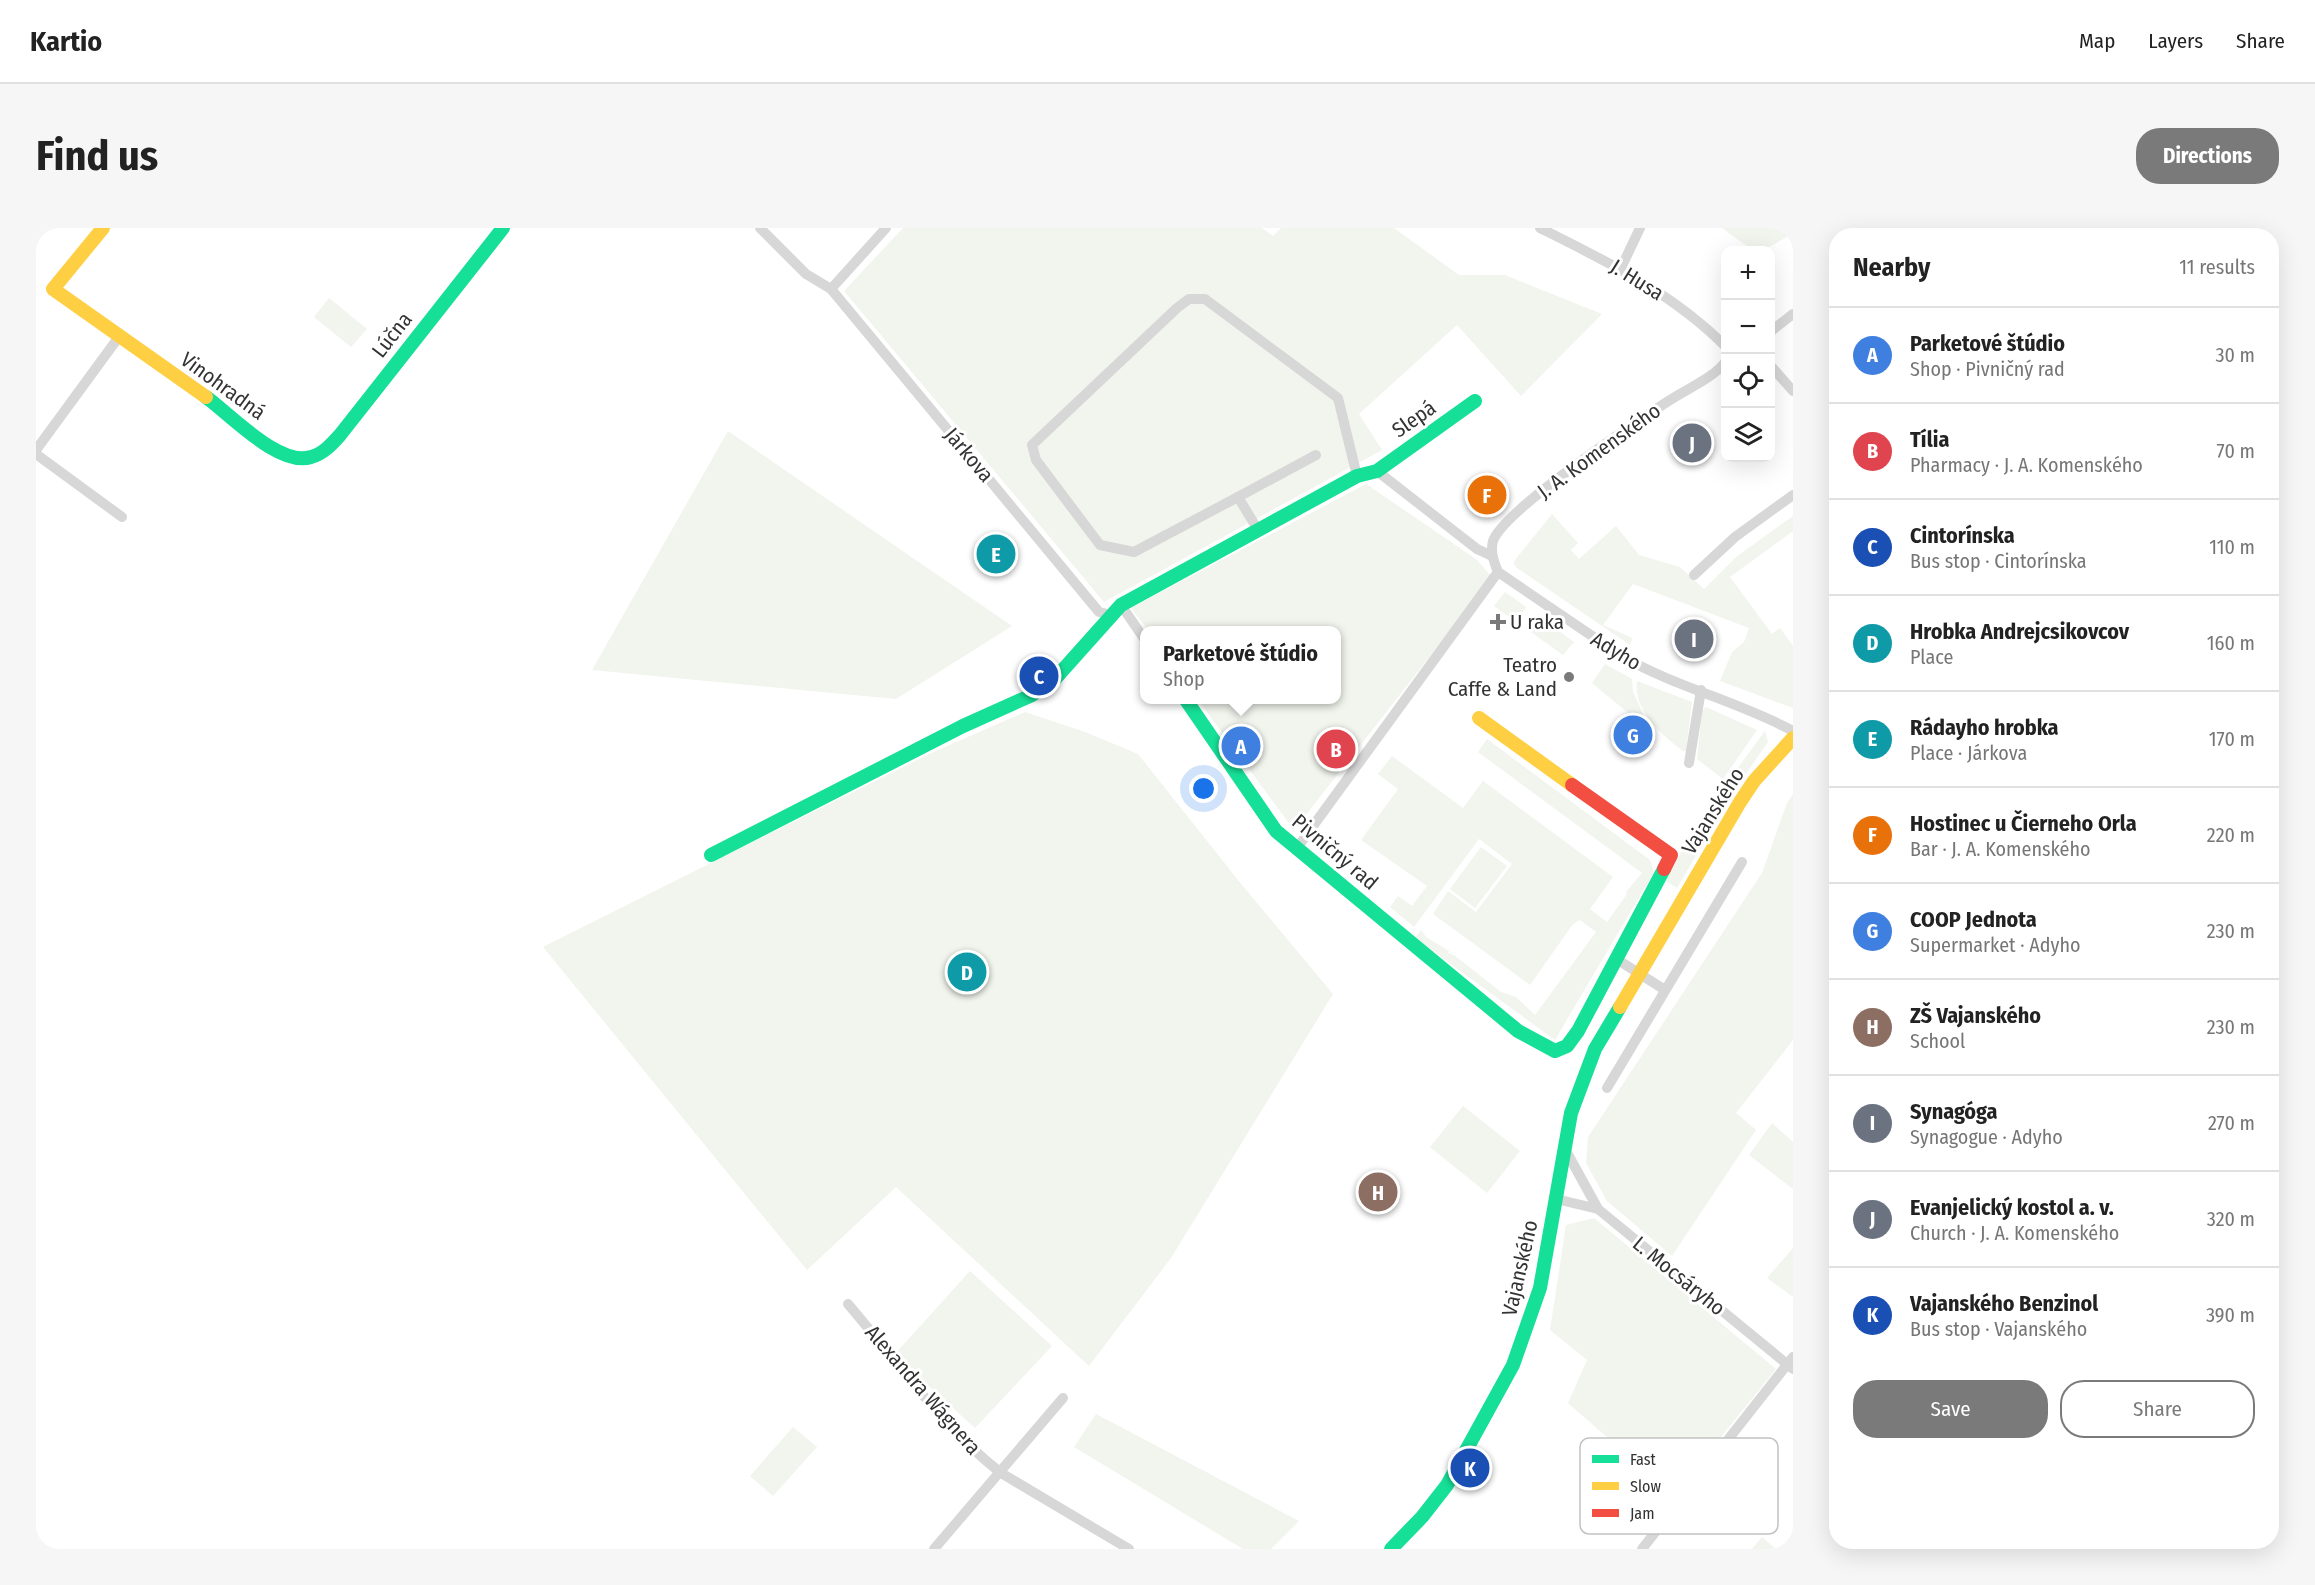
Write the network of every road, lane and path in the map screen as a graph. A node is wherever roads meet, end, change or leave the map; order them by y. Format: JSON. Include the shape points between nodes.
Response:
{"nodes":[{"id":1,"x":103,"y":228,"type":"edge"},
{"id":2,"x":503,"y":228,"type":"edge"},
{"id":3,"x":760,"y":228,"type":"edge"},
{"id":4,"x":886,"y":228,"type":"edge"},
{"id":5,"x":1540,"y":228,"type":"edge"},
{"id":6,"x":1640,"y":228,"type":"edge"},
{"id":7,"x":1621,"y":268,"type":"junction"},
{"id":8,"x":831,"y":289,"type":"junction"},
{"id":9,"x":1793,"y":314,"type":"edge"},
{"id":10,"x":1775,"y":328,"type":"edge"},
{"id":11,"x":118,"y":338,"type":"junction"},
{"id":12,"x":1721,"y":342,"type":"edge"},
{"id":13,"x":1721,"y":364,"type":"edge"},
{"id":14,"x":1775,"y":371,"type":"edge"},
{"id":15,"x":1793,"y":391,"type":"edge"},
{"id":16,"x":1475,"y":402,"type":"dead end"},
{"id":17,"x":36,"y":452,"type":"edge"},
{"id":18,"x":1316,"y":455,"type":"dead end"},
{"id":19,"x":306,"y":459,"type":"joint"},
{"id":20,"x":1377,"y":471,"type":"junction"},
{"id":21,"x":1357,"y":476,"type":"junction"},
{"id":22,"x":1793,"y":495,"type":"edge"},
{"id":23,"x":1238,"y":497,"type":"junction"},
{"id":24,"x":122,"y":517,"type":"dead end"},
{"id":25,"x":1258,"y":531,"type":"junction"},
{"id":26,"x":1492,"y":556,"type":"junction"},
{"id":27,"x":1498,"y":572,"type":"junction"},
{"id":28,"x":1694,"y":575,"type":"dead end"},
{"id":29,"x":1117,"y":610,"type":"junction"},
{"id":30,"x":1140,"y":635,"type":"edge"},
{"id":31,"x":1701,"y":690,"type":"junction"},
{"id":32,"x":1189,"y":704,"type":"edge"},
{"id":33,"x":1479,"y":718,"type":"dead end"},
{"id":34,"x":1793,"y":731,"type":"edge"},
{"id":35,"x":1793,"y":738,"type":"edge"},
{"id":36,"x":1689,"y":763,"type":"dead end"},
{"id":37,"x":1297,"y":848,"type":"junction"},
{"id":38,"x":711,"y":855,"type":"dead end"},
{"id":39,"x":1742,"y":862,"type":"dead end"},
{"id":40,"x":1407,"y":939,"type":"joint"},
{"id":41,"x":1618,"y":960,"type":"junction"},
{"id":42,"x":1640,"y":974,"type":"junction"},
{"id":43,"x":1665,"y":990,"type":"junction"},
{"id":44,"x":1607,"y":1088,"type":"dead end"},
{"id":45,"x":1565,"y":1149,"type":"junction"},
{"id":46,"x":1556,"y":1199,"type":"junction"},
{"id":47,"x":1598,"y":1209,"type":"junction"},
{"id":48,"x":848,"y":1304,"type":"dead end"},
{"id":49,"x":1791,"y":1364,"type":"edge"},
{"id":50,"x":1063,"y":1398,"type":"dead end"},
{"id":51,"x":1731,"y":1438,"type":"edge"},
{"id":52,"x":1001,"y":1473,"type":"junction"},
{"id":53,"x":1654,"y":1534,"type":"edge"},
{"id":54,"x":1394,"y":1548,"type":"edge"},
{"id":55,"x":934,"y":1549,"type":"edge"},
{"id":56,"x":1130,"y":1549,"type":"edge"},
{"id":57,"x":1642,"y":1549,"type":"edge"}],
"edges":[{"from":1,"to":11,"type":"street","name":"Vinohradná","via":[[53,289]]},
{"from":2,"to":19,"type":"street","name":"Lúčna","via":[[340,435],[317,456]]},
{"from":3,"to":8,"type":"street","name":"Járkova","via":[[806,274]]},
{"from":4,"to":8,"type":"street"},
{"from":5,"to":7,"type":"street","name":"J. Husa"},
{"from":6,"to":7,"type":"street"},
{"from":7,"to":12,"type":"street","name":"J. Husa","via":[[1692,314]]},
{"from":8,"to":29,"type":"street","name":"Járkova","via":[[1099,612]]},
{"from":9,"to":10,"type":"street"},
{"from":11,"to":17,"type":"street"},
{"from":11,"to":19,"type":"street","name":"Vinohradná","via":[[279,451],[292,458]]},
{"from":13,"to":26,"type":"street","name":"J. A. Komenského","via":[[1638,420],[1516,511],[1493,542]]},
{"from":14,"to":15,"type":"street"},
{"from":16,"to":20,"type":"street","name":"Slepá"},
{"from":17,"to":24,"type":"street"},
{"from":18,"to":23,"type":"street"},
{"from":20,"to":21,"type":"street"},
{"from":20,"to":26,"type":"street","via":[[1477,549]]},
{"from":21,"to":23,"type":"street","via":[[1338,398],[1205,299],[1189,299],[1177,308],[1032,445],[1036,460],[1100,546],[1134,552]]},
{"from":21,"to":25,"type":"street"},
{"from":22,"to":28,"type":"street","via":[[1735,537]]},
{"from":23,"to":25,"type":"street"},
{"from":25,"to":29,"type":"street"},
{"from":26,"to":27,"type":"street"},
{"from":27,"to":31,"type":"street","name":"Adyho","via":[[1630,661]]},
{"from":27,"to":37,"type":"street"},
{"from":29,"to":30,"type":"street"},
{"from":29,"to":38,"type":"street","via":[[1053,681],[1032,695],[963,726]]},
{"from":31,"to":34,"type":"street","name":"Adyho"},
{"from":31,"to":36,"type":"street"},
{"from":32,"to":37,"type":"street","name":"Pivničný rad","via":[[1276,831]]},
{"from":33,"to":41,"type":"street","name":"Vajanského","via":[[1671,855]]},
{"from":35,"to":42,"type":"street","name":"Vajanského","via":[[1740,802]]},
{"from":37,"to":40,"type":"street","name":"Pivničný rad"},
{"from":39,"to":43,"type":"street"},
{"from":40,"to":41,"type":"street","name":"Vajanského","via":[[1518,1031],[1555,1051],[1566,1046],[1578,1031]]},
{"from":41,"to":42,"type":"street"},
{"from":42,"to":43,"type":"street"},
{"from":42,"to":45,"type":"street","name":"Vajanského","via":[[1595,1050],[1571,1113]]},
{"from":43,"to":44,"type":"street"},
{"from":45,"to":46,"type":"street","name":"Vajanského"},
{"from":45,"to":47,"type":"street"},
{"from":46,"to":47,"type":"street","name":"L. Mocsáryho"},
{"from":46,"to":54,"type":"street","name":"Vajanského","via":[[1540,1288],[1513,1365],[1447,1485]]},
{"from":47,"to":49,"type":"street","name":"L. Mocsáryho"},
{"from":48,"to":52,"type":"street","name":"Alexandra Wágnera","via":[[962,1438]]},
{"from":49,"to":51,"type":"street"},
{"from":50,"to":52,"type":"street","name":"Alexandra Wágnera"},
{"from":52,"to":55,"type":"street","name":"Alexandra Wágnera"},
{"from":52,"to":56,"type":"street","name":"Alexandra Wágnera"},
{"from":53,"to":57,"type":"street"}]}
